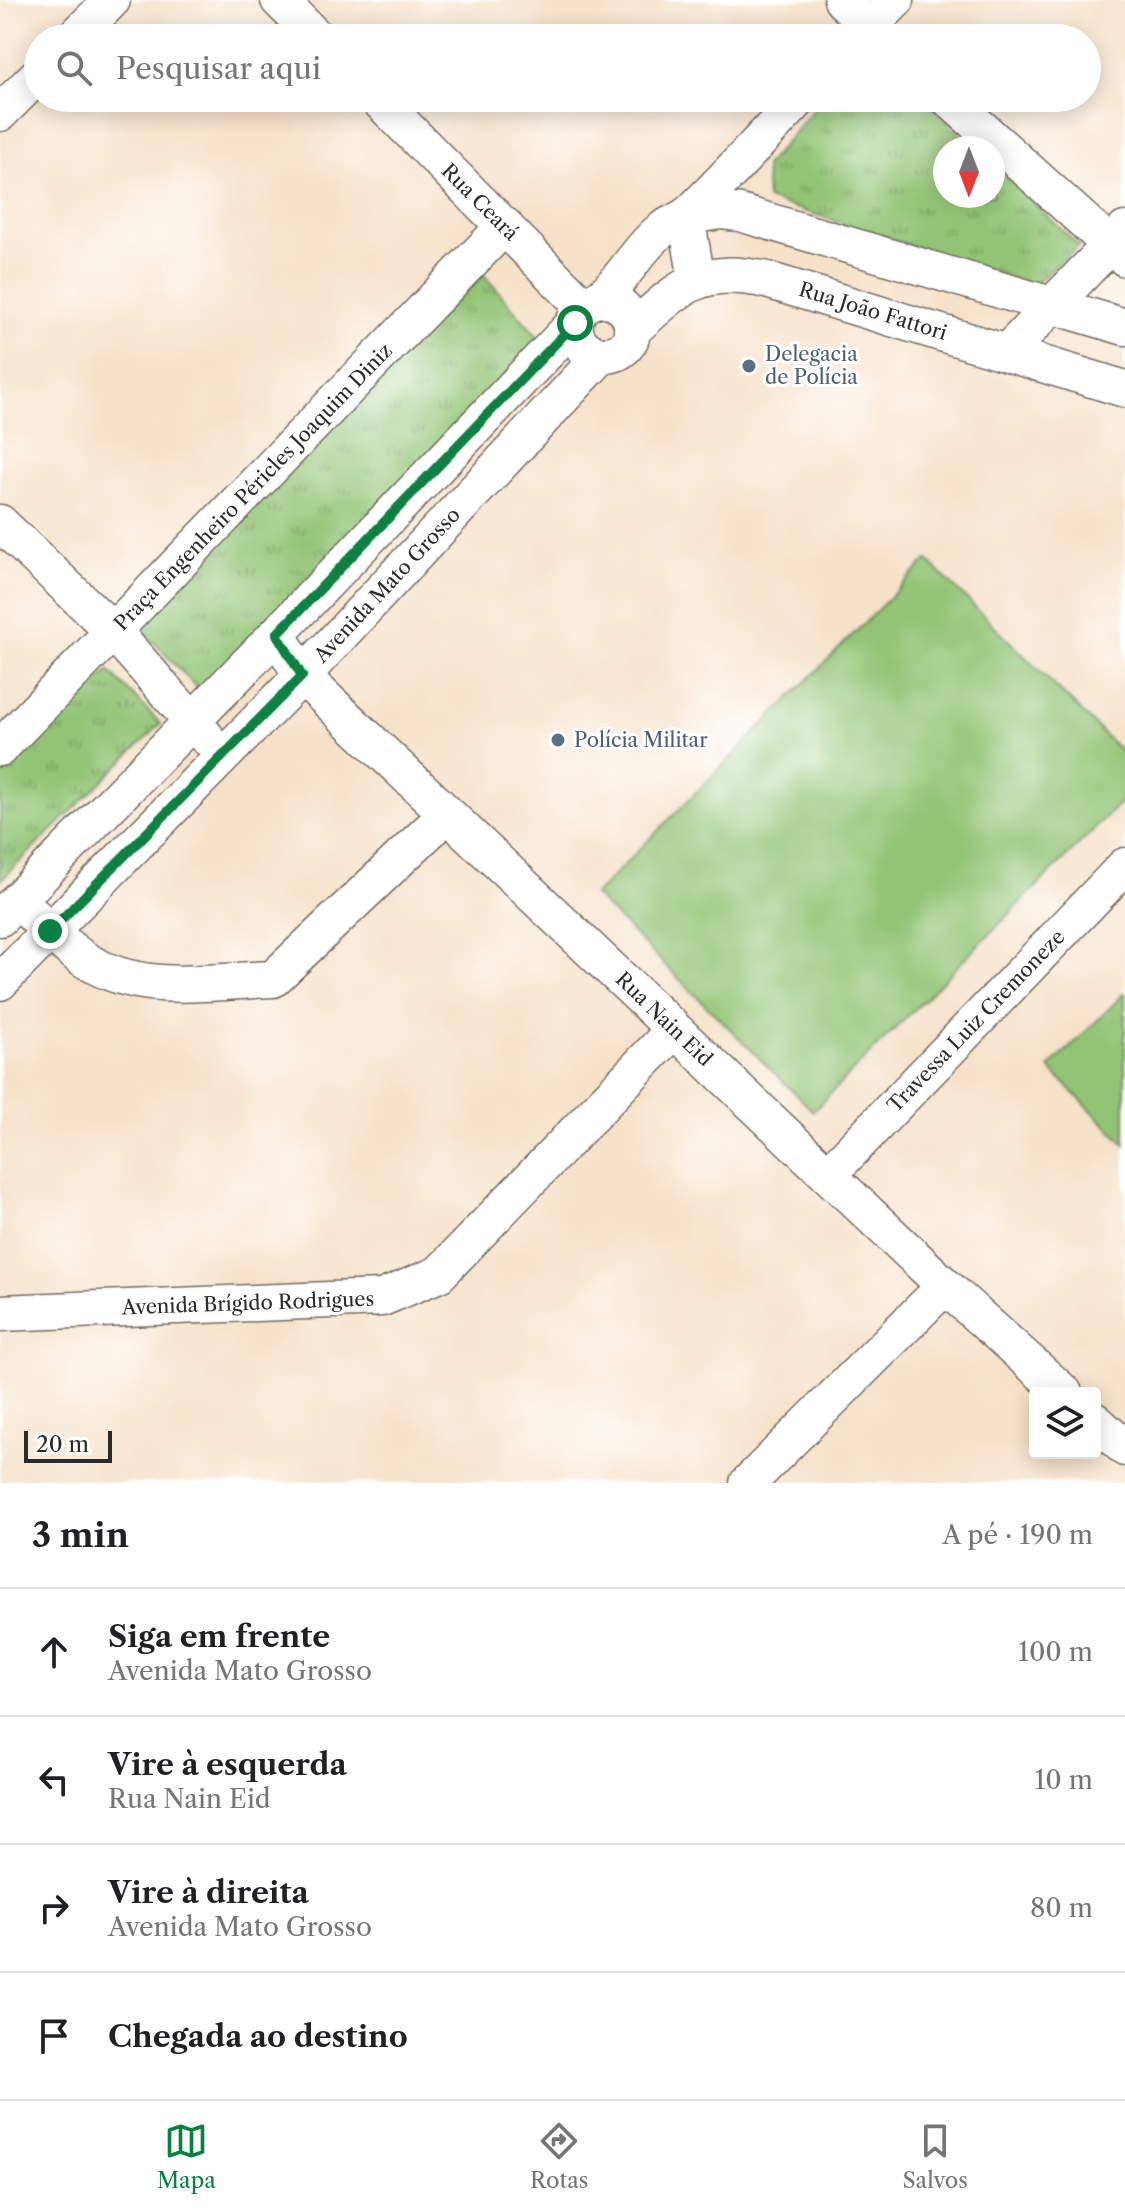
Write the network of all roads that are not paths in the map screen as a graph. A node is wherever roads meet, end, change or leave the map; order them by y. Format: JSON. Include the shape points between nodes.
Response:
{"nodes":[{"id":1,"x":112,"y":0,"type":"edge"},
{"id":2,"x":279,"y":0,"type":"edge"},
{"id":3,"x":842,"y":0,"type":"edge"},
{"id":4,"x":896,"y":0,"type":"edge"},
{"id":5,"x":88,"y":24,"type":"edge"},
{"id":6,"x":303,"y":24,"type":"edge"},
{"id":7,"x":862,"y":24,"type":"edge"},
{"id":8,"x":878,"y":24,"type":"edge"},
{"id":9,"x":24,"y":89,"type":"edge"},
{"id":10,"x":391,"y":112,"type":"edge"},
{"id":11,"x":786,"y":112,"type":"edge"},
{"id":12,"x":964,"y":112,"type":"edge"},
{"id":13,"x":0,"y":113,"type":"edge"},
{"id":14,"x":686,"y":216,"type":"junction"},
{"id":15,"x":505,"y":226,"type":"junction"},
{"id":16,"x":1120,"y":244,"type":"edge"},
{"id":17,"x":697,"y":280,"type":"junction"},
{"id":18,"x":1052,"y":305,"type":"junction"},
{"id":19,"x":586,"y":309,"type":"junction"},
{"id":20,"x":1125,"y":327,"type":"edge"},
{"id":21,"x":632,"y":330,"type":"junction"},
{"id":22,"x":1007,"y":352,"type":"junction"},
{"id":23,"x":602,"y":355,"type":"junction"},
{"id":24,"x":1125,"y":389,"type":"edge"},
{"id":25,"x":0,"y":523,"type":"edge"},
{"id":26,"x":113,"y":631,"type":"junction"},
{"id":27,"x":277,"y":634,"type":"junction"},
{"id":28,"x":302,"y":676,"type":"junction"},
{"id":29,"x":193,"y":720,"type":"junction"},
{"id":30,"x":0,"y":748,"type":"edge"},
{"id":31,"x":222,"y":757,"type":"junction"},
{"id":32,"x":447,"y":814,"type":"junction"},
{"id":33,"x":1125,"y":866,"type":"edge"},
{"id":34,"x":8,"y":909,"type":"edge"},
{"id":35,"x":50,"y":931,"type":"junction"},
{"id":36,"x":0,"y":982,"type":"edge"},
{"id":37,"x":674,"y":1030,"type":"junction"},
{"id":38,"x":828,"y":1175,"type":"junction"},
{"id":39,"x":945,"y":1286,"type":"junction"},
{"id":40,"x":0,"y":1313,"type":"edge"},
{"id":41,"x":1057,"y":1387,"type":"edge"},
{"id":42,"x":1101,"y":1426,"type":"edge"},
{"id":43,"x":1125,"y":1448,"type":"edge"},
{"id":44,"x":748,"y":1483,"type":"edge"}],
"edges":[{"from":1,"to":5,"type":"street"},
{"from":2,"to":6,"type":"street"},
{"from":3,"to":7,"type":"street"},
{"from":4,"to":8,"type":"street"},
{"from":9,"to":13,"type":"street"},
{"from":10,"to":15,"type":"street","name":"Rua Ceará"},
{"from":11,"to":14,"type":"street"},
{"from":12,"to":16,"type":"street"},
{"from":14,"to":17,"type":"street"},
{"from":14,"to":18,"type":"street","via":[[740,213]]},
{"from":14,"to":19,"type":"street","via":[[658,232]]},
{"from":15,"to":19,"type":"street","name":"Rua Ceará"},
{"from":15,"to":26,"type":"street","name":"Praça Engenheiro Péricles Joaquim Diniz"},
{"from":16,"to":18,"type":"street"},
{"from":17,"to":21,"type":"street","name":"Rua João Fattori","via":[[679,288]]},
{"from":17,"to":22,"type":"street","name":"Rua João Fattori","via":[[742,275],[767,280]]},
{"from":18,"to":20,"type":"street"},
{"from":18,"to":22,"type":"street"},
{"from":19,"to":21,"type":"street","via":[[613,299],[631,317]]},
{"from":19,"to":23,"type":"street","via":[[575,335],[581,345]]},
{"from":19,"to":27,"type":"street"},
{"from":21,"to":23,"type":"street","via":[[622,348]]},
{"from":22,"to":24,"type":"street","name":"Rua João Fattori"},
{"from":23,"to":28,"type":"street","name":"Avenida Mato Grosso"},
{"from":25,"to":26,"type":"street"},
{"from":26,"to":29,"type":"street"},
{"from":26,"to":30,"type":"street","name":"Praça Engenheiro Péricles Joaquim Diniz"},
{"from":27,"to":28,"type":"street","name":"Rua Nain Eid"},
{"from":27,"to":29,"type":"street"},
{"from":28,"to":31,"type":"street","name":"Avenida Mato Grosso"},
{"from":28,"to":32,"type":"street","name":"Rua Nain Eid"},
{"from":29,"to":31,"type":"street"},
{"from":29,"to":34,"type":"street"},
{"from":31,"to":35,"type":"street","name":"Avenida Mato Grosso"},
{"from":32,"to":35,"type":"street","via":[[273,979],[151,984],[96,966]]},
{"from":32,"to":37,"type":"street","name":"Rua Nain Eid"},
{"from":33,"to":38,"type":"street","name":"Travessa Luiz Cremoneze"},
{"from":34,"to":35,"type":"street"},
{"from":35,"to":36,"type":"street","name":"Avenida Mato Grosso"},
{"from":37,"to":38,"type":"street","name":"Rua Nain Eid"},
{"from":37,"to":40,"type":"street","name":"Avenida Brígido Rodrigues","via":[[439,1274],[382,1298]]},
{"from":38,"to":39,"type":"street","name":"Rua Nain Eid"},
{"from":39,"to":41,"type":"street","name":"Rua Nain Eid"},
{"from":39,"to":44,"type":"street"},
{"from":42,"to":43,"type":"street"}]}
